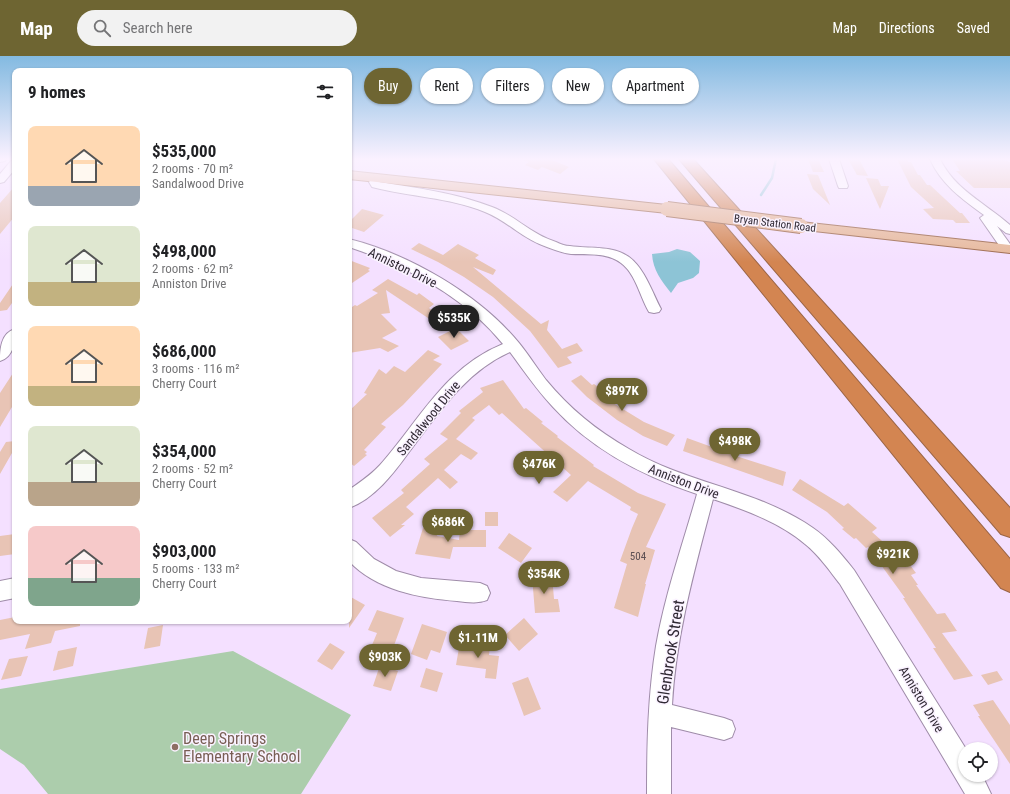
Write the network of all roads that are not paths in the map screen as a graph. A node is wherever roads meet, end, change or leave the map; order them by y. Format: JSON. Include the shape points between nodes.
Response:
{"nodes":[{"id":1,"x":429,"y":193,"type":"edge"},
{"id":2,"x":517,"y":193,"type":"edge"},
{"id":3,"x":690,"y":193,"type":"edge"},
{"id":4,"x":716,"y":193,"type":"edge"},
{"id":5,"x":964,"y":193,"type":"edge"},
{"id":6,"x":980,"y":208,"type":"junction"},
{"id":7,"x":1010,"y":231,"type":"edge"},
{"id":8,"x":352,"y":244,"type":"edge"},
{"id":9,"x":1008,"y":248,"type":"edge"},
{"id":10,"x":654,"y":309,"type":"dead end"},
{"id":11,"x":8,"y":341,"type":"edge"},
{"id":12,"x":512,"y":345,"type":"junction"},
{"id":13,"x":0,"y":356,"type":"edge"},
{"id":14,"x":707,"y":490,"type":"junction"},
{"id":15,"x":352,"y":498,"type":"edge"},
{"id":16,"x":1010,"y":526,"type":"edge"},
{"id":17,"x":352,"y":551,"type":"edge"},
{"id":18,"x":1010,"y":579,"type":"edge"},
{"id":19,"x":12,"y":589,"type":"edge"},
{"id":20,"x":0,"y":591,"type":"edge"},
{"id":21,"x":480,"y":593,"type":"dead end"},
{"id":22,"x":660,"y":713,"type":"junction"},
{"id":23,"x":724,"y":729,"type":"dead end"},
{"id":24,"x":958,"y":759,"type":"edge"},
{"id":25,"x":972,"y":782,"type":"edge"},
{"id":26,"x":659,"y":794,"type":"edge"},
{"id":27,"x":980,"y":794,"type":"edge"}],
"edges":[{"from":1,"to":10,"type":"street","via":[[488,209],[501,215],[528,235],[549,244],[569,250],[612,254],[625,260],[636,272]]},
{"from":2,"to":9,"type":"main road","name":"Bryan Station Road","bridge":true},
{"from":3,"to":18,"type":"highway"},
{"from":4,"to":16,"type":"highway"},
{"from":5,"to":6,"type":"street"},
{"from":6,"to":7,"type":"street"},
{"from":6,"to":9,"type":"street"},
{"from":8,"to":12,"type":"street","name":"Anniston Drive","via":[[382,254],[436,281],[478,312]]},
{"from":11,"to":13,"type":"street"},
{"from":12,"to":14,"type":"street","name":"Anniston Drive","via":[[548,392],[569,414],[605,443],[648,468]]},
{"from":12,"to":15,"type":"street","name":"Sandalwood Drive","via":[[492,354],[464,374],[436,405],[386,470]]},
{"from":14,"to":22,"type":"street","name":"Glenbrook Street","via":[[671,626]]},
{"from":14,"to":24,"type":"street","name":"Anniston Drive","via":[[787,521],[828,552],[847,577]]},
{"from":17,"to":21,"type":"street","via":[[366,564],[392,579],[419,588]]},
{"from":19,"to":20,"type":"street"},
{"from":22,"to":23,"type":"street"},
{"from":22,"to":26,"type":"street","name":"Glenbrook Street"},
{"from":25,"to":27,"type":"street"}]}
